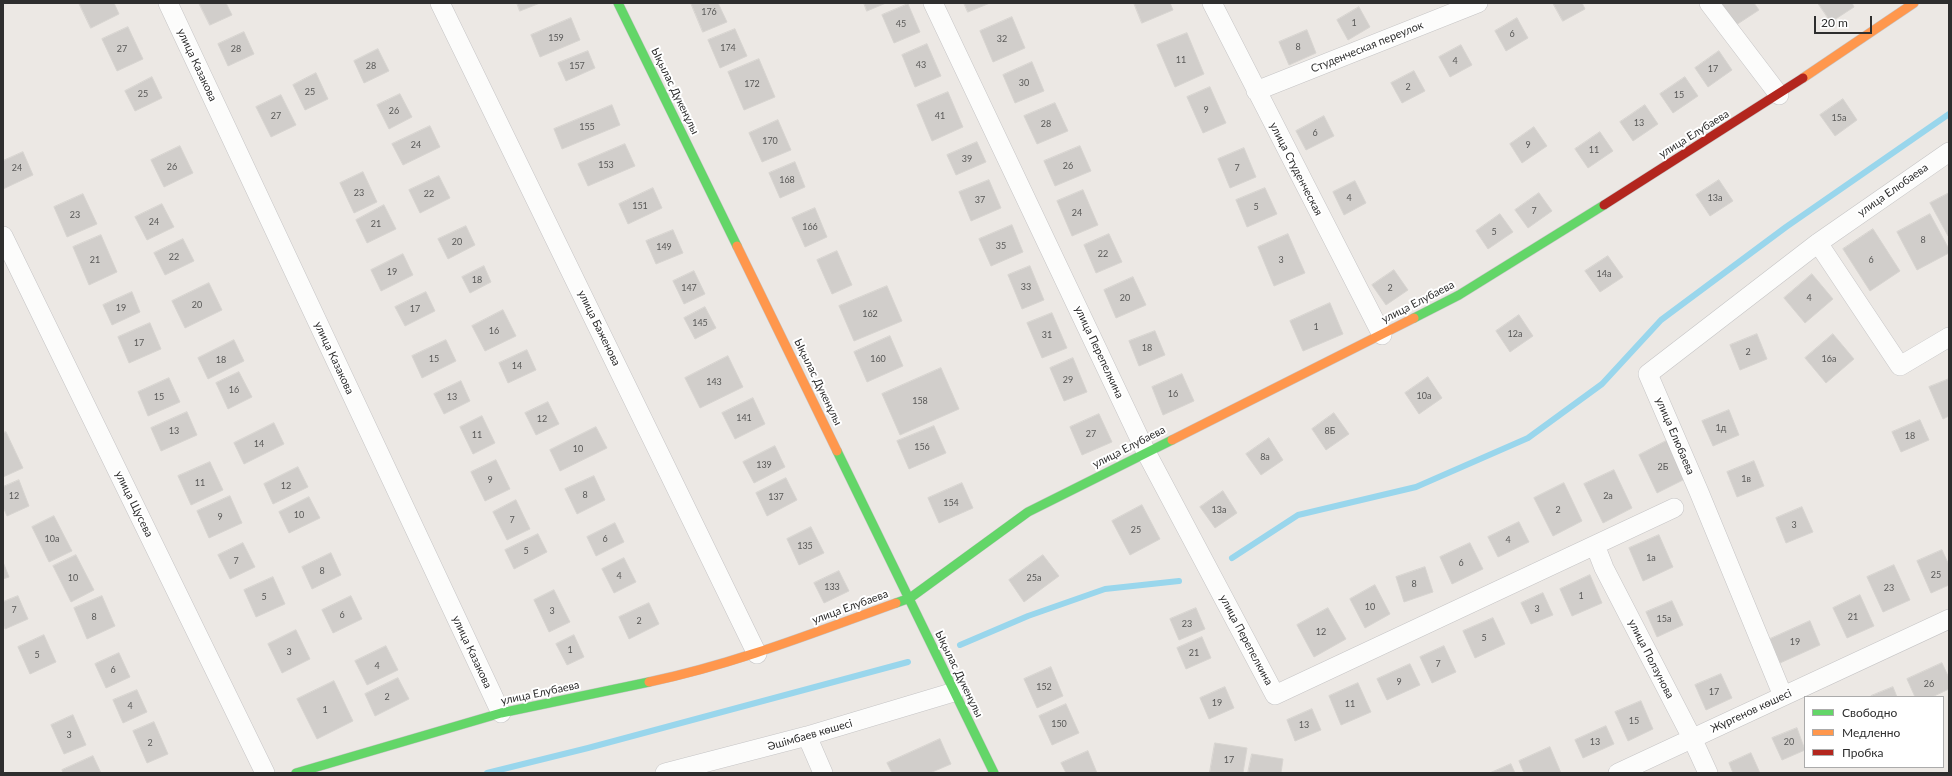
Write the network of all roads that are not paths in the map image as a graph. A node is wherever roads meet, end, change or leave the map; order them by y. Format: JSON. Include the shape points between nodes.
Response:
{"nodes":[{"id":1,"x":168,"y":3,"type":"edge"},
{"id":2,"x":440,"y":3,"type":"edge"},
{"id":3,"x":618,"y":3,"type":"edge"},
{"id":4,"x":933,"y":3,"type":"edge"},
{"id":5,"x":1212,"y":3,"type":"edge"},
{"id":6,"x":1478,"y":3,"type":"edge"},
{"id":7,"x":1709,"y":3,"type":"edge"},
{"id":8,"x":1914,"y":3,"type":"edge"},
{"id":9,"x":1256,"y":91,"type":"junction"},
{"id":10,"x":1779,"y":95,"type":"junction"},
{"id":11,"x":1949,"y":152,"type":"edge"},
{"id":12,"x":3,"y":236,"type":"edge"},
{"id":13,"x":1818,"y":242,"type":"junction"},
{"id":14,"x":1382,"y":335,"type":"junction"},
{"id":15,"x":1949,"y":337,"type":"edge"},
{"id":16,"x":1146,"y":452,"type":"junction"},
{"id":17,"x":1674,"y":508,"type":"dead end"},
{"id":18,"x":1595,"y":545,"type":"junction"},
{"id":19,"x":910,"y":598,"type":"junction"},
{"id":20,"x":1949,"y":619,"type":"edge"},
{"id":21,"x":757,"y":654,"type":"junction"},
{"id":22,"x":954,"y":692,"type":"junction"},
{"id":23,"x":1783,"y":696,"type":"junction"},
{"id":24,"x":501,"y":713,"type":"junction"},
{"id":25,"x":807,"y":736,"type":"junction"},
{"id":26,"x":1692,"y":738,"type":"junction"},
{"id":27,"x":265,"y":773,"type":"edge"},
{"id":28,"x":296,"y":773,"type":"edge"},
{"id":29,"x":665,"y":773,"type":"edge"},
{"id":30,"x":823,"y":773,"type":"edge"},
{"id":31,"x":994,"y":773,"type":"edge"},
{"id":32,"x":1618,"y":773,"type":"edge"},
{"id":33,"x":1708,"y":773,"type":"edge"}],
"edges":[{"from":1,"to":24,"type":"street","name":"улица Казакова"},
{"from":2,"to":21,"type":"street","name":"улица Баженова"},
{"from":3,"to":19,"type":"street","name":"Ықылас Дүкенұлы"},
{"from":4,"to":16,"type":"street","name":"улица Перепелкина"},
{"from":5,"to":9,"type":"street","name":"улица Студенческая"},
{"from":6,"to":9,"type":"street","name":"Студенческая переулок"},
{"from":7,"to":10,"type":"street"},
{"from":8,"to":10,"type":"street","name":"улица Елубаева"},
{"from":9,"to":14,"type":"street","name":"улица Студенческая"},
{"from":10,"to":14,"type":"street","name":"улица Елубаева","via":[[1459,295]]},
{"from":11,"to":13,"type":"street","name":"улица Елюбаева"},
{"from":12,"to":27,"type":"street","name":"улица Щусева"},
{"from":13,"to":15,"type":"street","via":[[1900,366]]},
{"from":13,"to":23,"type":"street","name":"улица Елюбаева","via":[[1648,374]]},
{"from":14,"to":16,"type":"street","name":"улица Елубаева"},
{"from":16,"to":18,"type":"street","name":"улица Перепелкина","via":[[1275,695]]},
{"from":16,"to":19,"type":"street","name":"улица Елубаева","via":[[1028,512]]},
{"from":17,"to":18,"type":"street"},
{"from":18,"to":26,"type":"street","name":"улица Ползунова","via":[[1604,568]]},
{"from":19,"to":21,"type":"street","name":"улица Елубаева"},
{"from":19,"to":22,"type":"street","name":"Ықылас Дүкенұлы"},
{"from":20,"to":23,"type":"street","name":"Жүргенов көшесі"},
{"from":21,"to":24,"type":"street","name":"улица Елубаева","via":[[697,672]]},
{"from":22,"to":25,"type":"street","name":"Әшімбаев көшесі"},
{"from":22,"to":31,"type":"street","name":"Ықылас Дүкенұлы"},
{"from":23,"to":26,"type":"street","name":"Жүргенов көшесі"},
{"from":24,"to":28,"type":"street","name":"улица Елубаева"},
{"from":25,"to":29,"type":"street","name":"Әшімбаев көшесі"},
{"from":25,"to":30,"type":"street"},
{"from":26,"to":32,"type":"street","name":"Жүргенов көшесі"},
{"from":26,"to":33,"type":"street","name":"улица Ползунова"}]}
